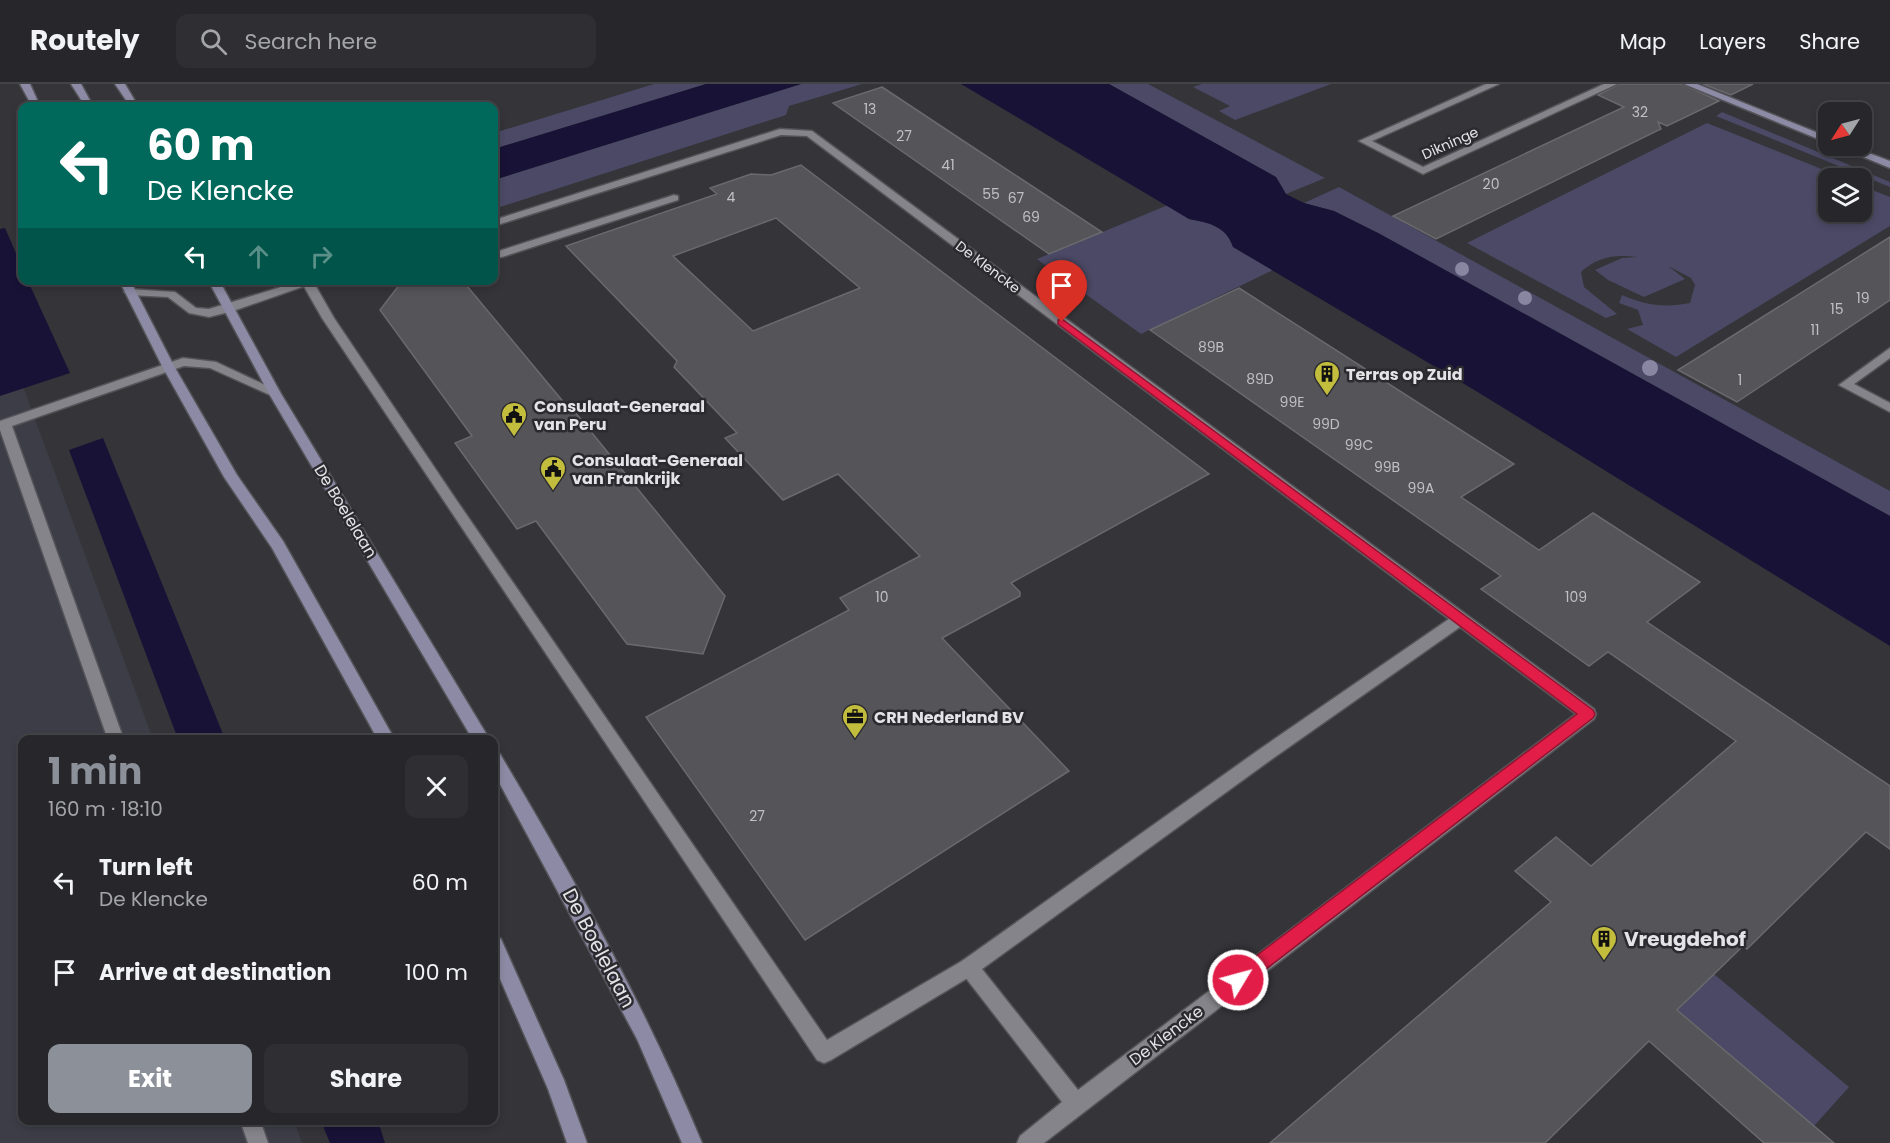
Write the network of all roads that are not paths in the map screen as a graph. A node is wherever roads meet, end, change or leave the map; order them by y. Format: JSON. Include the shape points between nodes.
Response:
{"nodes":[{"id":1,"x":25,"y":84,"type":"edge"},
{"id":2,"x":76,"y":84,"type":"edge"},
{"id":3,"x":120,"y":84,"type":"edge"},
{"id":4,"x":1494,"y":84,"type":"edge"},
{"id":5,"x":1612,"y":84,"type":"edge"},
{"id":6,"x":1689,"y":84,"type":"edge"},
{"id":7,"x":34,"y":102,"type":"edge"},
{"id":8,"x":87,"y":102,"type":"edge"},
{"id":9,"x":131,"y":102,"type":"edge"},
{"id":10,"x":1818,"y":136,"type":"edge"},
{"id":11,"x":1867,"y":156,"type":"edge"},
{"id":12,"x":1890,"y":165,"type":"edge"},
{"id":13,"x":674,"y":198,"type":"dead end"},
{"id":14,"x":498,"y":222,"type":"edge"},
{"id":15,"x":498,"y":255,"type":"edge"},
{"id":16,"x":216,"y":285,"type":"edge"},
{"id":17,"x":304,"y":285,"type":"edge"},
{"id":18,"x":314,"y":285,"type":"edge"},
{"id":19,"x":127,"y":286,"type":"edge"},
{"id":20,"x":229,"y":309,"type":"junction"},
{"id":21,"x":1890,"y":352,"type":"edge"},
{"id":22,"x":168,"y":366,"type":"junction"},
{"id":23,"x":274,"y":392,"type":"junction"},
{"id":24,"x":1890,"y":408,"type":"edge"},
{"id":25,"x":3,"y":425,"type":"edge"},
{"id":26,"x":1460,"y":620,"type":"junction"},
{"id":27,"x":114,"y":735,"type":"edge"},
{"id":28,"x":384,"y":735,"type":"edge"},
{"id":29,"x":479,"y":735,"type":"edge"},
{"id":30,"x":498,"y":766,"type":"edge"},
{"id":31,"x":498,"y":954,"type":"edge"},
{"id":32,"x":969,"y":967,"type":"junction"},
{"id":33,"x":1076,"y":1104,"type":"junction"},
{"id":34,"x":252,"y":1125,"type":"edge"},
{"id":35,"x":258,"y":1143,"type":"edge"},
{"id":36,"x":577,"y":1143,"type":"edge"},
{"id":37,"x":692,"y":1143,"type":"edge"},
{"id":38,"x":1027,"y":1143,"type":"edge"}],
"edges":[{"from":1,"to":7,"type":"main road"},
{"from":2,"to":8,"type":"main road"},
{"from":3,"to":9,"type":"main road"},
{"from":4,"to":5,"type":"street","name":"Dikninge","via":[[1364,141],[1423,171]]},
{"from":6,"to":10,"type":"main road"},
{"from":11,"to":12,"type":"main road"},
{"from":13,"to":15,"type":"street"},
{"from":14,"to":26,"type":"street","name":"De Klencke","via":[[780,132],[809,133]]},
{"from":16,"to":20,"type":"main road","name":"De Boelelaan"},
{"from":17,"to":20,"type":"street"},
{"from":18,"to":32,"type":"street","via":[[328,318],[824,1053]]},
{"from":19,"to":20,"type":"street","via":[[171,294],[187,308],[200,312]]},
{"from":19,"to":22,"type":"main road"},
{"from":20,"to":23,"type":"main road","name":"De Boelelaan"},
{"from":21,"to":24,"type":"street","via":[[1845,385]]},
{"from":22,"to":23,"type":"street","via":[[183,362],[212,365]]},
{"from":22,"to":25,"type":"street"},
{"from":22,"to":28,"type":"main road","via":[[231,477],[278,545]]},
{"from":23,"to":29,"type":"main road","name":"De Boelelaan"},
{"from":25,"to":27,"type":"street"},
{"from":26,"to":32,"type":"street"},
{"from":26,"to":33,"type":"street","name":"De Klencke","via":[[1588,714]]},
{"from":30,"to":37,"type":"main road","name":"De Boelelaan","via":[[644,1032]]},
{"from":31,"to":36,"type":"main road","via":[[557,1087]]},
{"from":32,"to":33,"type":"street"},
{"from":33,"to":38,"type":"street","name":"De Klencke"},
{"from":34,"to":35,"type":"street"}]}
